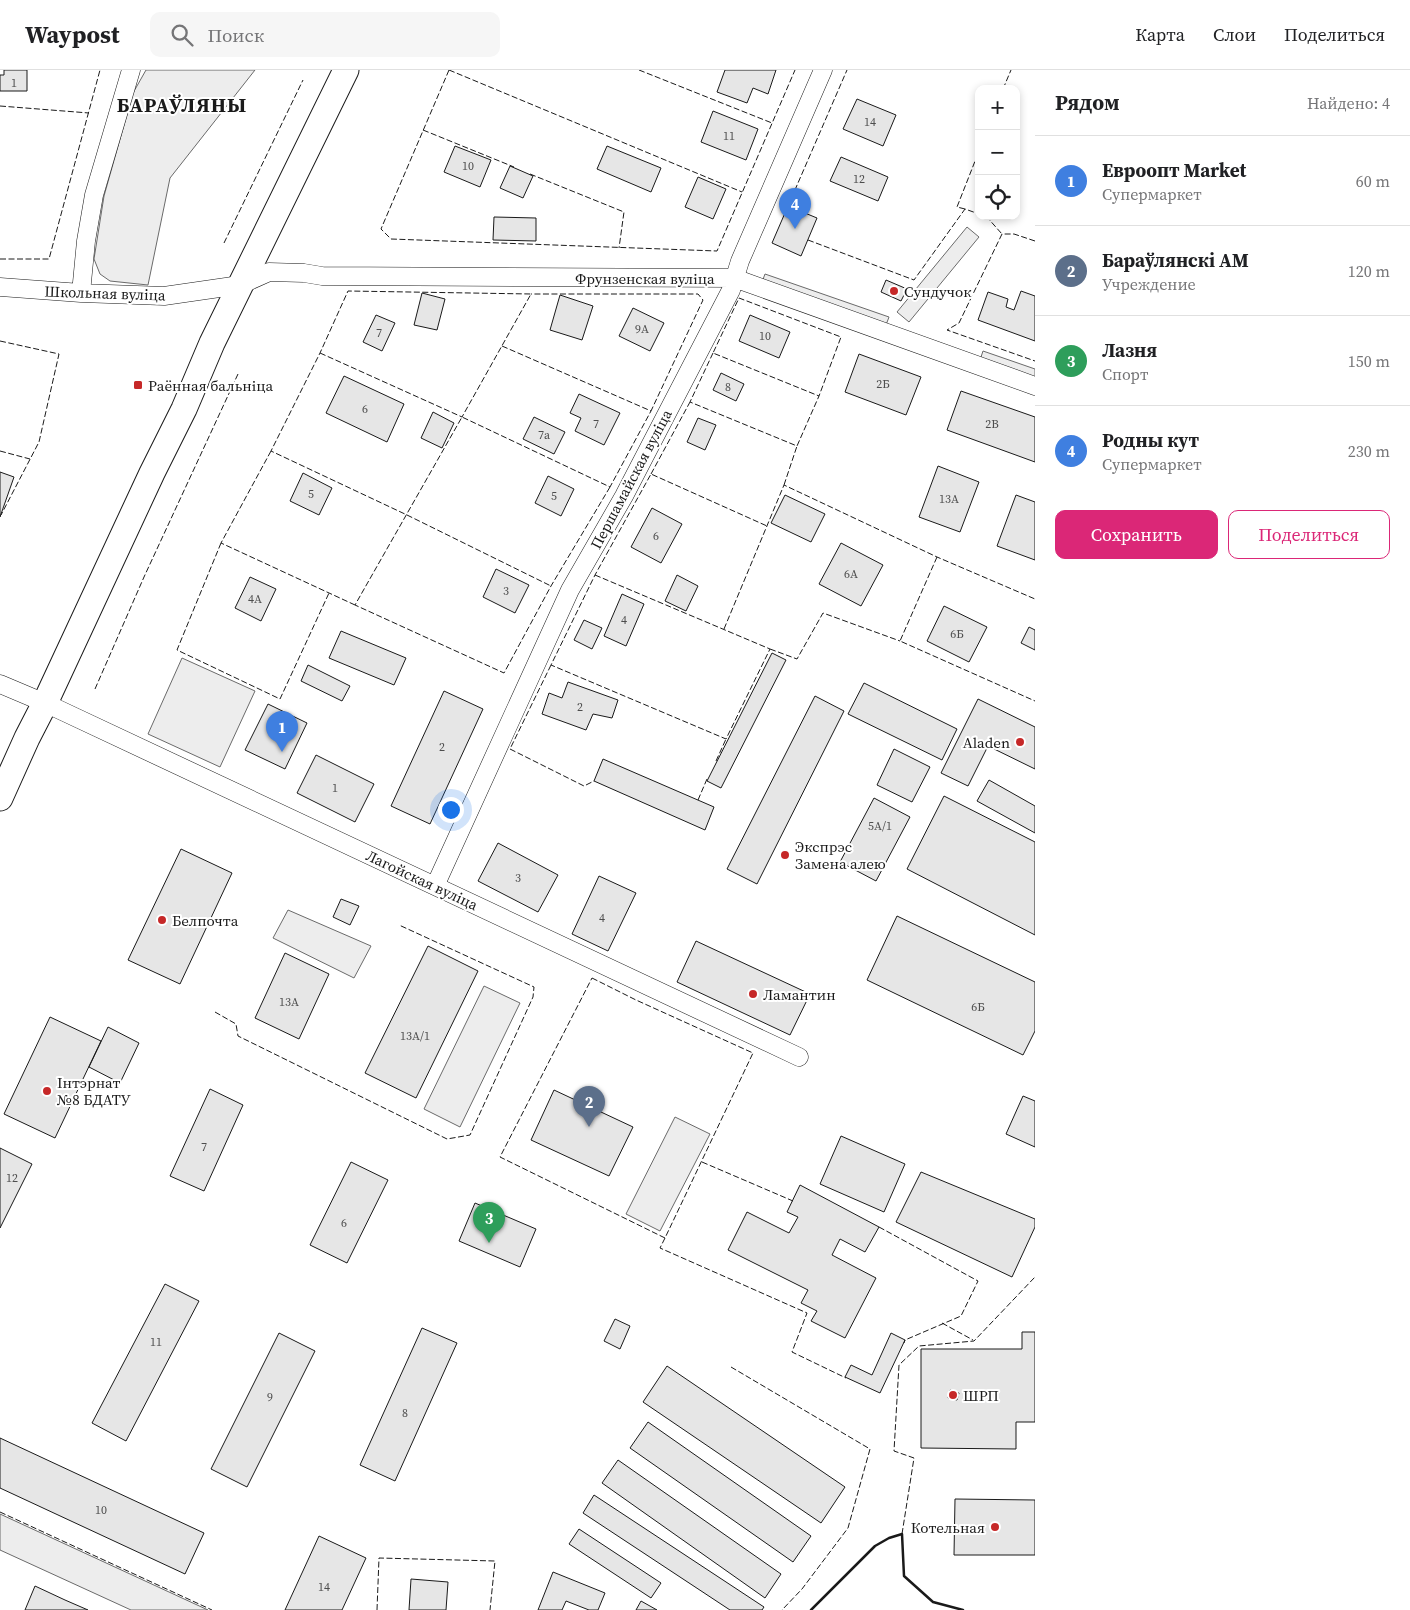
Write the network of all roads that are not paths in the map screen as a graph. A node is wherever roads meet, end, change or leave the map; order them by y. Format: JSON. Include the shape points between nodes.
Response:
{"nodes":[{"id":1,"x":131,"y":70,"type":"edge"},
{"id":2,"x":346,"y":70,"type":"edge"},
{"id":3,"x":823,"y":70,"type":"edge"},
{"id":4,"x":734,"y":278,"type":"junction"},
{"id":5,"x":240,"y":285,"type":"junction"},
{"id":6,"x":0,"y":288,"type":"edge"},
{"id":7,"x":81,"y":293,"type":"junction"},
{"id":8,"x":1035,"y":386,"type":"edge"},
{"id":9,"x":0,"y":684,"type":"edge"},
{"id":10,"x":45,"y":703,"type":"junction"},
{"id":11,"x":0,"y":798,"type":"edge"},
{"id":12,"x":435,"y":886,"type":"junction"},
{"id":13,"x":799,"y":1057,"type":"dead end"}],
"edges":[{"from":1,"to":7,"type":"street","via":[[94,196]]},
{"from":2,"to":5,"type":"main road"},
{"from":3,"to":4,"type":"street","name":"Першамайская вуліца"},
{"from":4,"to":5,"type":"street","name":"Фрунзенская вуліца","via":[[322,276],[269,272]]},
{"from":4,"to":8,"type":"street","name":"Фрунзенская вуліца"},
{"from":4,"to":12,"type":"street","name":"Першамайская вуліца","via":[[731,290],[628,487],[570,590]]},
{"from":5,"to":7,"type":"street","name":"Школьная вуліца","via":[[164,296]]},
{"from":5,"to":10,"type":"main road"},
{"from":6,"to":7,"type":"street","name":"Школьная вуліца"},
{"from":9,"to":10,"type":"street"},
{"from":10,"to":11,"type":"main road"},
{"from":10,"to":12,"type":"street","name":"Лагойская вуліца"},
{"from":12,"to":13,"type":"street","name":"Лагойская вуліца"}]}
